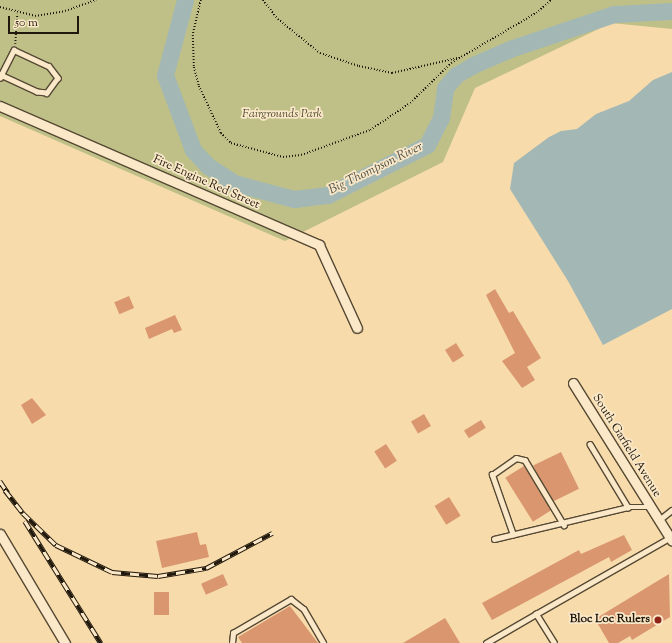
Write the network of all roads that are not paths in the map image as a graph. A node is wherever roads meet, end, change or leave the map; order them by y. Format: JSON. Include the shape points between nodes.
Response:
{"nodes":[{"id":1,"x":1,"y":77,"type":"edge"},
{"id":2,"x":0,"y":106,"type":"edge"},
{"id":3,"x":357,"y":328,"type":"dead end"},
{"id":4,"x":573,"y":383,"type":"dead end"},
{"id":5,"x":590,"y":444,"type":"dead end"},
{"id":6,"x":628,"y":507,"type":"junction"},
{"id":7,"x":649,"y":507,"type":"junction"},
{"id":8,"x":672,"y":510,"type":"edge"},
{"id":9,"x":658,"y":521,"type":"junction"},
{"id":10,"x":564,"y":525,"type":"junction"},
{"id":11,"x":0,"y":534,"type":"edge"},
{"id":12,"x":513,"y":535,"type":"junction"},
{"id":13,"x":494,"y":539,"type":"dead end"},
{"id":14,"x":671,"y":539,"type":"edge"},
{"id":15,"x":536,"y":614,"type":"junction"},
{"id":16,"x":65,"y":643,"type":"edge"},
{"id":17,"x":232,"y":643,"type":"edge"},
{"id":18,"x":324,"y":643,"type":"edge"},
{"id":19,"x":486,"y":643,"type":"edge"},
{"id":20,"x":554,"y":643,"type":"edge"}],
"edges":[{"from":1,"to":1,"type":"lane","via":[[14,50],[56,71],[55,86],[48,93],[37,92]]},
{"from":2,"to":3,"type":"street","name":"Fire Engine Red Street","via":[[319,245]]},
{"from":4,"to":7,"type":"street","name":"South Garfield Avenue"},
{"from":5,"to":6,"type":"lane"},
{"from":6,"to":7,"type":"lane"},
{"from":6,"to":10,"type":"lane"},
{"from":7,"to":9,"type":"street","name":"South Garfield Avenue"},
{"from":8,"to":9,"type":"lane"},
{"from":9,"to":14,"type":"street","name":"South Garfield Avenue"},
{"from":10,"to":12,"type":"lane"},
{"from":10,"to":12,"type":"lane","via":[[525,460],[516,458],[492,475]]},
{"from":11,"to":16,"type":"street"},
{"from":12,"to":13,"type":"lane"},
{"from":14,"to":15,"type":"lane"},
{"from":15,"to":19,"type":"lane"},
{"from":15,"to":20,"type":"lane"},
{"from":17,"to":18,"type":"lane","via":[[233,633],[291,599],[304,608]]}]}
